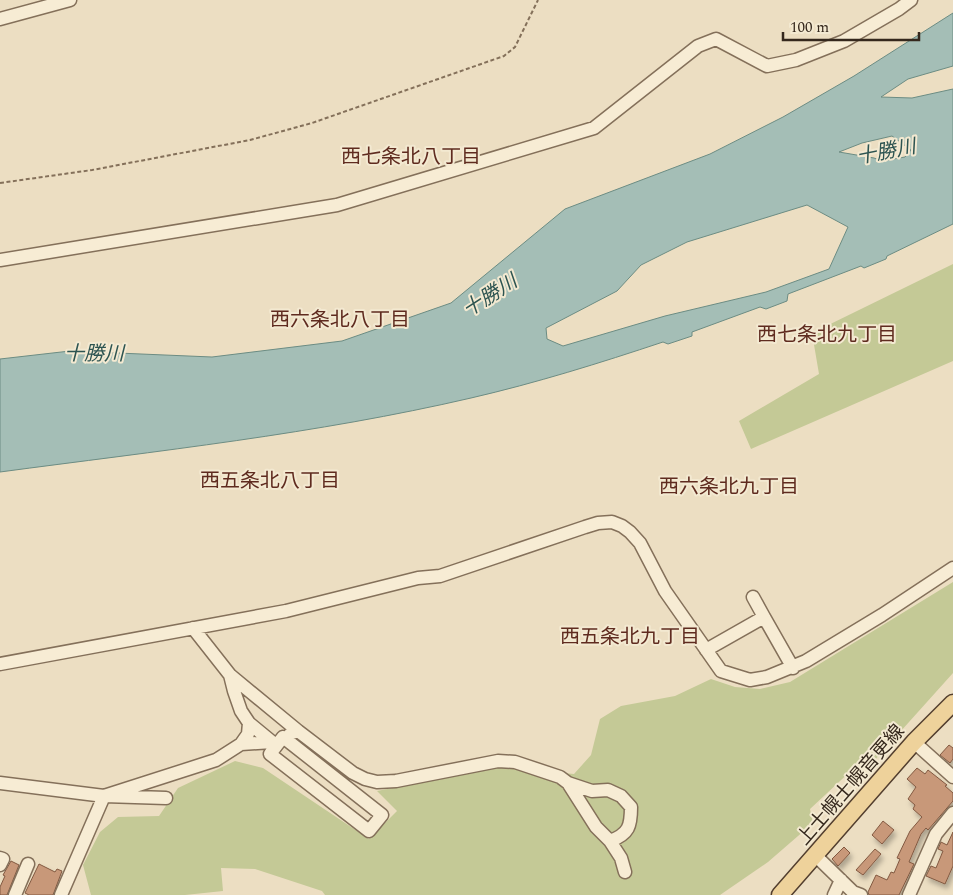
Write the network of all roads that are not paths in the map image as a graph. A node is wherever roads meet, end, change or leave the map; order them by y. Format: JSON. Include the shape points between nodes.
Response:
{"nodes":[{"id":1,"x":70,"y":0,"type":"edge"},
{"id":2,"x":911,"y":0,"type":"edge"},
{"id":3,"x":0,"y":19,"type":"edge"},
{"id":4,"x":0,"y":260,"type":"edge"},
{"id":5,"x":953,"y":568,"type":"edge"},
{"id":6,"x":753,"y":597,"type":"dead end"},
{"id":7,"x":764,"y":616,"type":"junction"},
{"id":8,"x":193,"y":628,"type":"junction"},
{"id":9,"x":706,"y":650,"type":"junction"},
{"id":10,"x":0,"y":664,"type":"edge"},
{"id":11,"x":793,"y":668,"type":"junction"},
{"id":12,"x":230,"y":675,"type":"junction"},
{"id":13,"x":953,"y":703,"type":"edge"},
{"id":14,"x":249,"y":723,"type":"junction"},
{"id":15,"x":298,"y":731,"type":"junction"},
{"id":16,"x":277,"y":740,"type":"junction"},
{"id":17,"x":914,"y":742,"type":"junction"},
{"id":18,"x":241,"y":744,"type":"junction"},
{"id":19,"x":296,"y":747,"type":"junction"},
{"id":20,"x":283,"y":764,"type":"junction"},
{"id":21,"x":953,"y":777,"type":"edge"},
{"id":22,"x":0,"y":783,"type":"edge"},
{"id":23,"x":568,"y":783,"type":"junction"},
{"id":24,"x":104,"y":796,"type":"junction"},
{"id":25,"x":166,"y":798,"type":"dead end"},
{"id":26,"x":953,"y":813,"type":"edge"},
{"id":27,"x":610,"y":841,"type":"junction"},
{"id":28,"x":816,"y":856,"type":"junction"},
{"id":29,"x":0,"y":858,"type":"edge"},
{"id":30,"x":28,"y":864,"type":"dead end"},
{"id":31,"x":0,"y":865,"type":"edge"},
{"id":32,"x":625,"y":872,"type":"dead end"},
{"id":33,"x":841,"y":880,"type":"junction"},
{"id":34,"x":15,"y":895,"type":"edge"},
{"id":35,"x":61,"y":895,"type":"edge"},
{"id":36,"x":780,"y":895,"type":"edge"},
{"id":37,"x":834,"y":895,"type":"edge"},
{"id":38,"x":861,"y":895,"type":"edge"},
{"id":39,"x":909,"y":895,"type":"edge"}],
"edges":[{"from":1,"to":3,"type":"street"},
{"from":2,"to":4,"type":"street","via":[[844,41],[796,60],[767,66],[716,39],[698,46],[594,128],[337,205]]},
{"from":5,"to":11,"type":"street"},
{"from":6,"to":7,"type":"street"},
{"from":7,"to":9,"type":"street"},
{"from":7,"to":11,"type":"street"},
{"from":8,"to":9,"type":"street","via":[[286,611],[418,578],[440,576],[598,522],[612,522],[622,526],[640,542],[665,592]]},
{"from":8,"to":10,"type":"street"},
{"from":8,"to":12,"type":"street"},
{"from":9,"to":11,"type":"street","via":[[721,670],[750,680]]},
{"from":12,"to":14,"type":"street","via":[[241,711]]},
{"from":12,"to":15,"type":"street"},
{"from":13,"to":17,"type":"main road","name":"上士幌士幌音更線"},
{"from":14,"to":16,"type":"street"},
{"from":14,"to":18,"type":"street","via":[[248,734]]},
{"from":15,"to":16,"type":"street"},
{"from":15,"to":23,"type":"street","via":[[353,773],[377,782],[396,782],[498,761],[515,762],[560,777]]},
{"from":16,"to":18,"type":"street"},
{"from":16,"to":19,"type":"street"},
{"from":16,"to":20,"type":"street","via":[[270,754]]},
{"from":17,"to":21,"type":"street"},
{"from":17,"to":28,"type":"main road","name":"上士幌士幌音更線"},
{"from":18,"to":24,"type":"street","via":[[216,760]]},
{"from":19,"to":20,"type":"street"},
{"from":19,"to":20,"type":"street","via":[[382,815],[369,831]]},
{"from":22,"to":24,"type":"street"},
{"from":23,"to":27,"type":"street","via":[[596,827]]},
{"from":23,"to":27,"type":"street","via":[[592,791],[608,790],[621,796],[631,807],[627,832]]},
{"from":24,"to":25,"type":"street"},
{"from":24,"to":35,"type":"street"},
{"from":26,"to":39,"type":"street","via":[[936,834]]},
{"from":27,"to":32,"type":"street"},
{"from":28,"to":33,"type":"street"},
{"from":28,"to":36,"type":"main road","name":"上士幌士幌音更線"},
{"from":29,"to":31,"type":"street"},
{"from":30,"to":34,"type":"street"},
{"from":33,"to":37,"type":"street"},
{"from":33,"to":38,"type":"street"}]}
